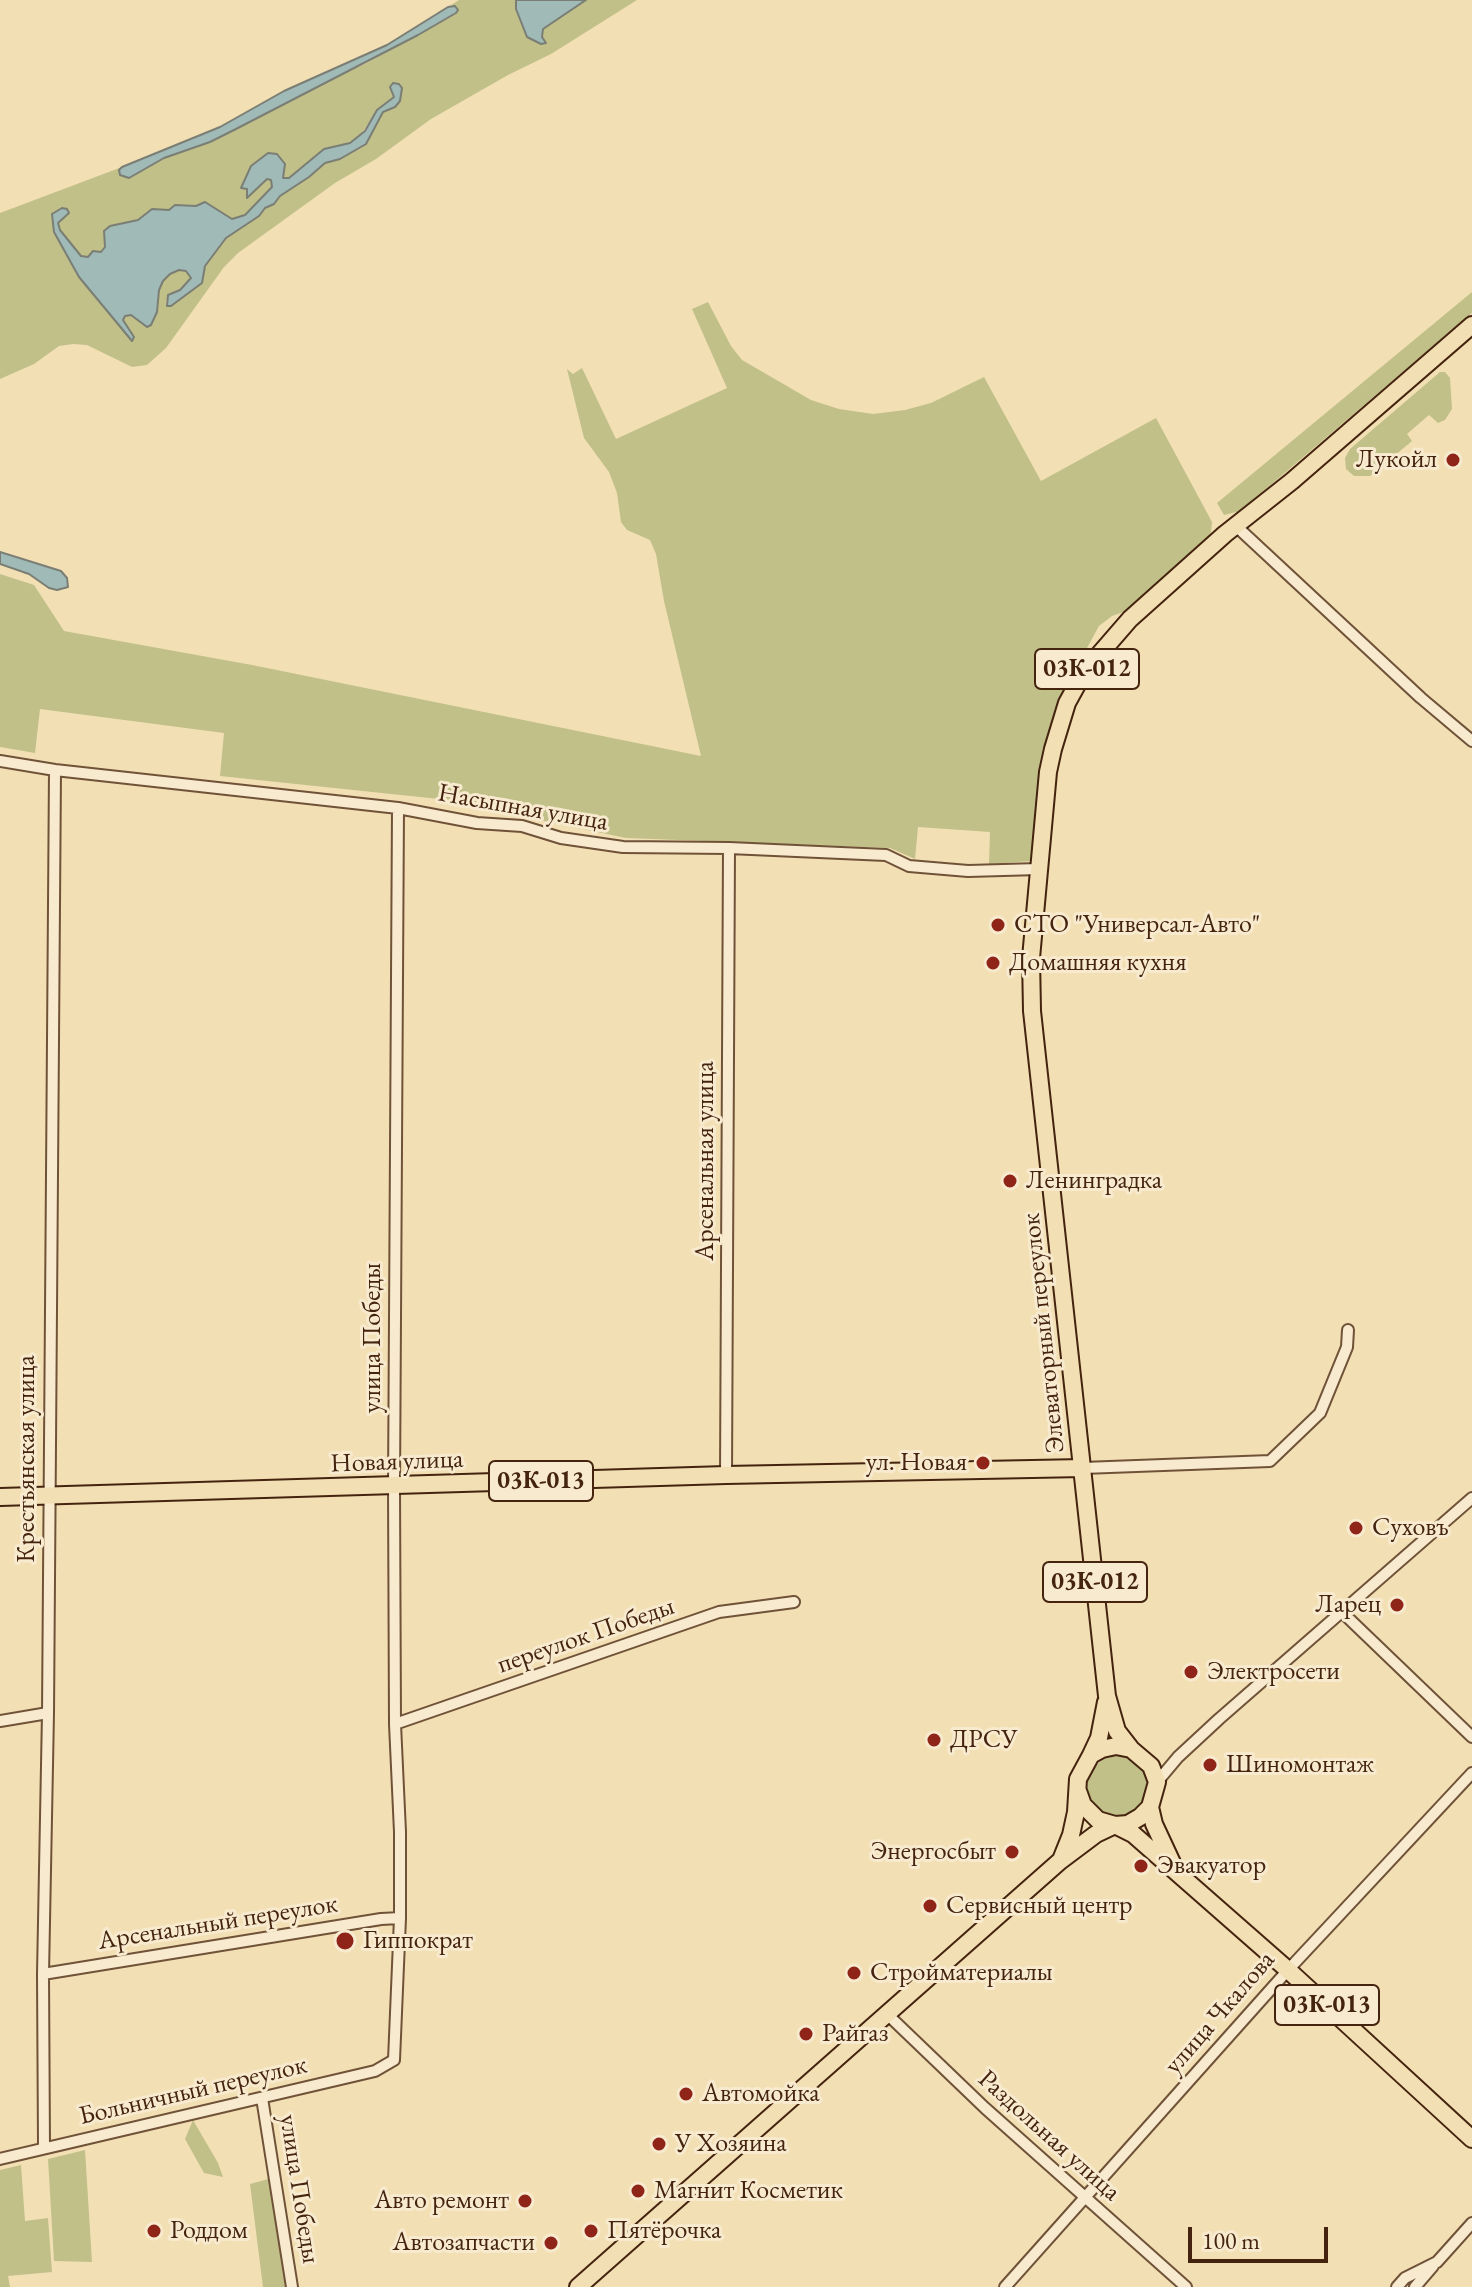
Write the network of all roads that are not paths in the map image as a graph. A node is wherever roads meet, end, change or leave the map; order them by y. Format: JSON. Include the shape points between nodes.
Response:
{"nodes":[{"id":1,"x":1472,"y":325,"type":"edge"},
{"id":2,"x":1236,"y":526,"type":"junction"},
{"id":3,"x":1472,"y":741,"type":"edge"},
{"id":4,"x":0,"y":761,"type":"edge"},
{"id":5,"x":55,"y":770,"type":"junction"},
{"id":6,"x":398,"y":808,"type":"junction"},
{"id":7,"x":729,"y":848,"type":"junction"},
{"id":8,"x":1039,"y":869,"type":"junction"},
{"id":9,"x":1348,"y":1330,"type":"dead end"},
{"id":10,"x":1083,"y":1468,"type":"junction"},
{"id":11,"x":726,"y":1475,"type":"junction"},
{"id":12,"x":394,"y":1486,"type":"junction"},
{"id":13,"x":48,"y":1496,"type":"junction"},
{"id":14,"x":0,"y":1497,"type":"edge"},
{"id":15,"x":1472,"y":1498,"type":"edge"},
{"id":16,"x":794,"y":1602,"type":"dead end"},
{"id":17,"x":1343,"y":1613,"type":"junction"},
{"id":18,"x":1107,"y":1696,"type":"junction"},
{"id":19,"x":48,"y":1713,"type":"junction"},
{"id":20,"x":0,"y":1721,"type":"edge"},
{"id":21,"x":395,"y":1724,"type":"junction"},
{"id":22,"x":1472,"y":1737,"type":"edge"},
{"id":23,"x":1131,"y":1749,"type":"junction"},
{"id":24,"x":1091,"y":1755,"type":"junction"},
{"id":25,"x":1178,"y":1757,"type":"junction"},
{"id":26,"x":1472,"y":1773,"type":"edge"},
{"id":27,"x":1154,"y":1774,"type":"junction"},
{"id":28,"x":1078,"y":1791,"type":"junction"},
{"id":29,"x":1150,"y":1807,"type":"junction"},
{"id":30,"x":1115,"y":1825,"type":"junction"},
{"id":31,"x":1060,"y":1861,"type":"junction"},
{"id":32,"x":1178,"y":1876,"type":"junction"},
{"id":33,"x":400,"y":1918,"type":"junction"},
{"id":34,"x":1288,"y":1970,"type":"junction"},
{"id":35,"x":43,"y":1974,"type":"junction"},
{"id":36,"x":887,"y":2014,"type":"junction"},
{"id":37,"x":394,"y":2060,"type":"joint"},
{"id":38,"x":262,"y":2098,"type":"junction"},
{"id":39,"x":1472,"y":2139,"type":"edge"},
{"id":40,"x":44,"y":2147,"type":"junction"},
{"id":41,"x":0,"y":2159,"type":"edge"},
{"id":42,"x":1086,"y":2199,"type":"junction"},
{"id":43,"x":1472,"y":2223,"type":"edge"},
{"id":44,"x":1437,"y":2262,"type":"junction"},
{"id":45,"x":292,"y":2287,"type":"edge"},
{"id":46,"x":578,"y":2287,"type":"edge"},
{"id":47,"x":1005,"y":2287,"type":"edge"},
{"id":48,"x":1186,"y":2287,"type":"edge"},
{"id":49,"x":1397,"y":2287,"type":"edge"},
{"id":50,"x":1415,"y":2287,"type":"edge"}],
"edges":[{"from":1,"to":2,"type":"main road","number":"03К-012"},
{"from":2,"to":3,"type":"street"},
{"from":2,"to":8,"type":"main road","number":"03К-012","via":[[1130,619],[1084,672],[1067,703],[1053,749]]},
{"from":4,"to":5,"type":"street","name":"Насыпная улица"},
{"from":5,"to":6,"type":"street","name":"Насыпная улица"},
{"from":5,"to":13,"type":"street","name":"Крестьянская улица"},
{"from":6,"to":7,"type":"street","name":"Насыпная улица","via":[[623,847]]},
{"from":6,"to":12,"type":"street","name":"улица Победы"},
{"from":7,"to":8,"type":"street","name":"Насыпная улица","via":[[886,855],[909,866],[968,871]]},
{"from":7,"to":11,"type":"street","name":"Арсенальная улица"},
{"from":8,"to":10,"type":"main road","name":"Элеваторный переулок","number":"03К-012","via":[[1032,1011]]},
{"from":9,"to":10,"type":"street","via":[[1347,1347],[1320,1413],[1270,1461]]},
{"from":10,"to":11,"type":"main road","name":"Новая улица","number":"03К-013"},
{"from":10,"to":18,"type":"main road","name":"Элеваторный переулок","number":"03К-012"},
{"from":11,"to":12,"type":"main road","name":"Новая улица","number":"03К-013"},
{"from":12,"to":13,"type":"main road","name":"Новая улица","number":"03К-013"},
{"from":12,"to":21,"type":"street","name":"улица Победы"},
{"from":13,"to":14,"type":"main road","name":"Новая улица","number":"03К-013"},
{"from":13,"to":19,"type":"street","name":"Крестьянская улица"},
{"from":15,"to":17,"type":"street"},
{"from":16,"to":21,"type":"street","name":"переулок Победы","via":[[719,1612]]},
{"from":17,"to":22,"type":"street"},
{"from":17,"to":25,"type":"street"},
{"from":18,"to":23,"type":"main road","name":"Элеваторный переулок","via":[[1117,1731]]},
{"from":18,"to":24,"type":"main road","name":"Элеваторный переулок"},
{"from":19,"to":20,"type":"street"},
{"from":19,"to":35,"type":"street","name":"Крестьянская улица"},
{"from":21,"to":33,"type":"street","name":"улица Победы"},
{"from":23,"to":24,"type":"main road","via":[[1116,1746]]},
{"from":23,"to":27,"type":"main road"},
{"from":24,"to":28,"type":"main road","via":[[1078,1779]]},
{"from":25,"to":27,"type":"street"},
{"from":25,"to":27,"type":"street"},
{"from":26,"to":34,"type":"street","name":"улица Чкалова"},
{"from":27,"to":29,"type":"main road"},
{"from":28,"to":30,"type":"main road","number":"03К-013","via":[[1089,1813]]},
{"from":28,"to":31,"type":"main road","via":[[1071,1835]]},
{"from":29,"to":30,"type":"main road","via":[[1128,1824]]},
{"from":29,"to":32,"type":"main road","number":"03К-013"},
{"from":30,"to":31,"type":"main road"},
{"from":30,"to":32,"type":"main road","number":"03К-013","via":[[1133,1834]]},
{"from":31,"to":36,"type":"main road"},
{"from":32,"to":34,"type":"main road","number":"03К-013"},
{"from":33,"to":35,"type":"street","name":"Арсенальный переулок"},
{"from":33,"to":37,"type":"street","name":"улица Победы"},
{"from":34,"to":39,"type":"main road","number":"03К-013"},
{"from":34,"to":42,"type":"street","name":"улица Чкалова"},
{"from":35,"to":40,"type":"street","name":"Крестьянская улица"},
{"from":36,"to":42,"type":"street","name":"Раздольная улица"},
{"from":36,"to":46,"type":"main road"},
{"from":37,"to":38,"type":"street","name":"Больничный переулок","via":[[375,2071]]},
{"from":38,"to":40,"type":"street","name":"Больничный переулок"},
{"from":38,"to":45,"type":"street","name":"улица Победы"},
{"from":40,"to":41,"type":"street","name":"Больничный переулок"},
{"from":42,"to":47,"type":"street","name":"улица Чкалова"},
{"from":42,"to":48,"type":"street","name":"Раздольная улица"},
{"from":43,"to":44,"type":"street"},
{"from":44,"to":49,"type":"street"},
{"from":44,"to":50,"type":"street"}]}
